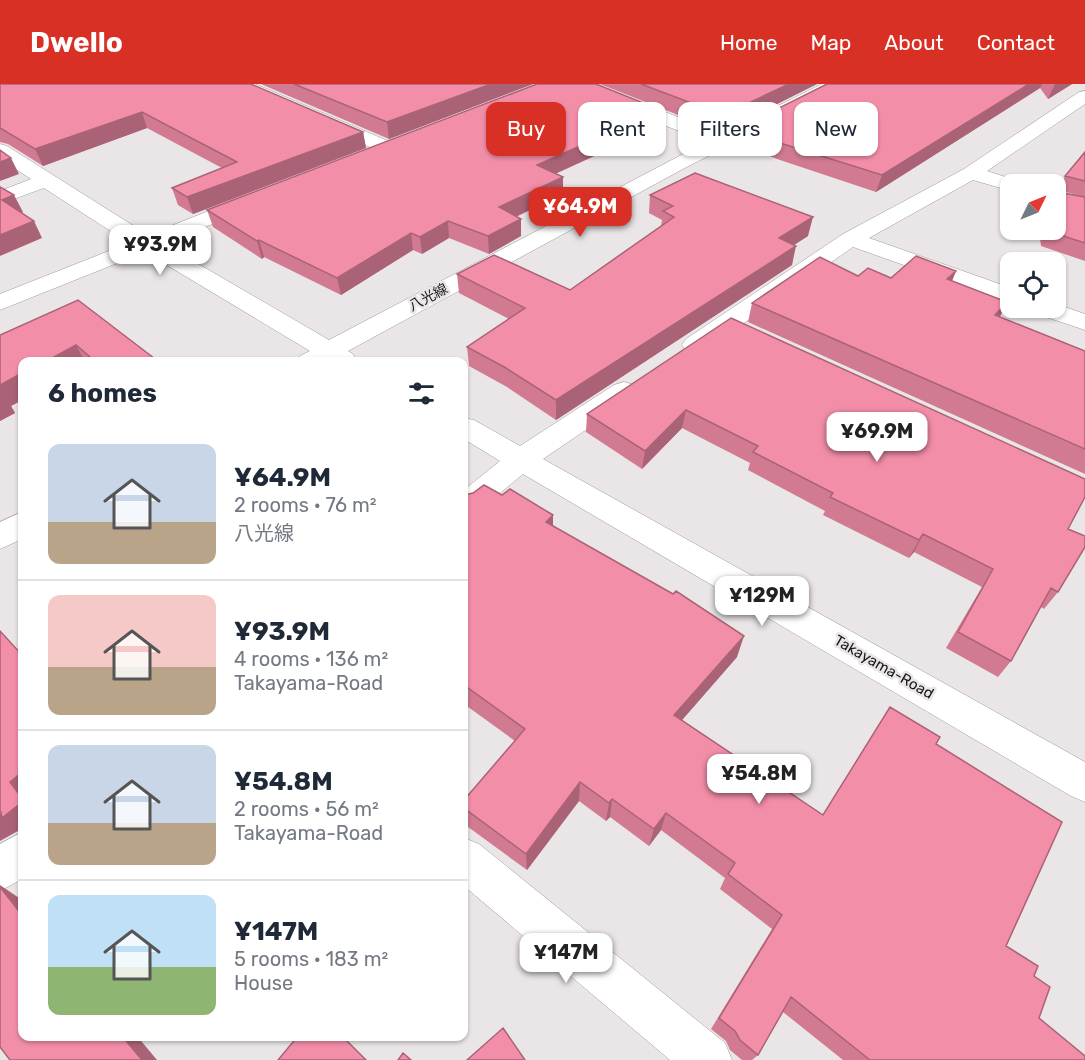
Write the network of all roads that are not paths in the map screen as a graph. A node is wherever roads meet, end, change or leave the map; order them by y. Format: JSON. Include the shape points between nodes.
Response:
{"nodes":[{"id":1,"x":240,"y":84,"type":"edge"},
{"id":2,"x":579,"y":84,"type":"edge"},
{"id":3,"x":835,"y":84,"type":"edge"},
{"id":4,"x":1085,"y":96,"type":"edge"},
{"id":5,"x":782,"y":111,"type":"edge"},
{"id":6,"x":1061,"y":112,"type":"junction"},
{"id":7,"x":1085,"y":118,"type":"edge"},
{"id":8,"x":678,"y":124,"type":"edge"},
{"id":9,"x":410,"y":140,"type":"edge"},
{"id":10,"x":388,"y":148,"type":"junction"},
{"id":11,"x":0,"y":150,"type":"edge"},
{"id":12,"x":695,"y":156,"type":"edge"},
{"id":13,"x":366,"y":157,"type":"edge"},
{"id":14,"x":971,"y":173,"type":"junction"},
{"id":15,"x":45,"y":180,"type":"junction"},
{"id":16,"x":1000,"y":182,"type":"edge"},
{"id":17,"x":266,"y":196,"type":"edge"},
{"id":18,"x":0,"y":198,"type":"edge"},
{"id":19,"x":851,"y":239,"type":"junction"},
{"id":20,"x":145,"y":243,"type":"junction"},
{"id":21,"x":1000,"y":292,"type":"edge"},
{"id":22,"x":0,"y":303,"type":"edge"},
{"id":23,"x":1066,"y":316,"type":"edge"},
{"id":24,"x":1085,"y":322,"type":"edge"},
{"id":25,"x":678,"y":356,"type":"edge"},
{"id":26,"x":325,"y":357,"type":"edge"},
{"id":27,"x":329,"y":357,"type":"edge"},
{"id":28,"x":648,"y":375,"type":"edge"},
{"id":29,"x":468,"y":429,"type":"edge"},
{"id":30,"x":522,"y":459,"type":"junction"},
{"id":31,"x":468,"y":503,"type":"edge"},
{"id":32,"x":18,"y":526,"type":"edge"},
{"id":33,"x":0,"y":537,"type":"edge"},
{"id":34,"x":1085,"y":783,"type":"edge"},
{"id":35,"x":18,"y":856,"type":"edge"},
{"id":36,"x":468,"y":863,"type":"edge"},
{"id":37,"x":0,"y":870,"type":"edge"},
{"id":38,"x":708,"y":1060,"type":"edge"}],
"edges":[{"from":1,"to":10,"type":"street"},
{"from":2,"to":8,"type":"street"},
{"from":3,"to":5,"type":"street","name":"八光線"},
{"from":4,"to":6,"type":"street"},
{"from":6,"to":7,"type":"street"},
{"from":6,"to":14,"type":"street"},
{"from":9,"to":10,"type":"street"},
{"from":10,"to":13,"type":"street"},
{"from":11,"to":15,"type":"street"},
{"from":12,"to":27,"type":"street","name":"八光線"},
{"from":14,"to":16,"type":"street"},
{"from":14,"to":19,"type":"street"},
{"from":15,"to":18,"type":"street"},
{"from":15,"to":20,"type":"street"},
{"from":17,"to":20,"type":"street"},
{"from":19,"to":21,"type":"street"},
{"from":19,"to":25,"type":"street","via":[[737,329]]},
{"from":20,"to":22,"type":"street"},
{"from":20,"to":26,"type":"street"},
{"from":23,"to":24,"type":"street"},
{"from":28,"to":30,"type":"street"},
{"from":29,"to":30,"type":"street","name":"Takayama-Road"},
{"from":30,"to":31,"type":"street"},
{"from":30,"to":34,"type":"street","name":"Takayama-Road"},
{"from":32,"to":33,"type":"street"},
{"from":35,"to":37,"type":"street"},
{"from":36,"to":38,"type":"street"}]}
